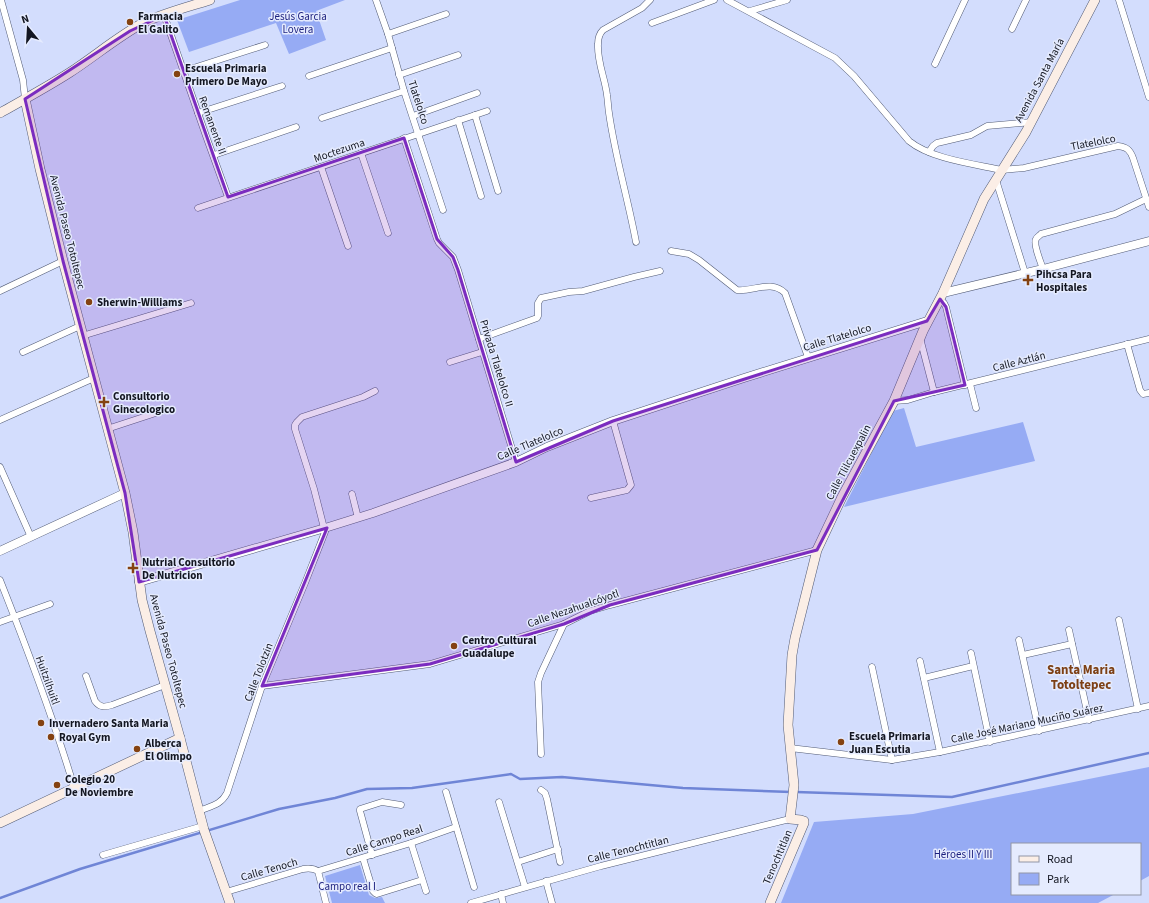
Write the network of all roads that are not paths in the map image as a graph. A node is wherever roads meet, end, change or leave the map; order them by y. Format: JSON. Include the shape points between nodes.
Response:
{"nodes":[{"id":1,"x":1,"y":0,"type":"edge"},
{"id":2,"x":210,"y":0,"type":"edge"},
{"id":3,"x":376,"y":0,"type":"edge"},
{"id":4,"x":650,"y":0,"type":"edge"},
{"id":5,"x":714,"y":0,"type":"edge"},
{"id":6,"x":727,"y":0,"type":"edge"},
{"id":7,"x":787,"y":0,"type":"edge"},
{"id":8,"x":965,"y":0,"type":"edge"},
{"id":9,"x":1026,"y":0,"type":"edge"},
{"id":10,"x":1095,"y":0,"type":"edge"},
{"id":11,"x":1118,"y":0,"type":"edge"},
{"id":12,"x":194,"y":2,"type":"edge"},
{"id":13,"x":750,"y":11,"type":"junction"},
{"id":14,"x":446,"y":14,"type":"dead end"},
{"id":15,"x":164,"y":15,"type":"junction"},
{"id":16,"x":652,"y":23,"type":"dead end"},
{"id":17,"x":1012,"y":29,"type":"dead end"},
{"id":18,"x":388,"y":34,"type":"junction"},
{"id":19,"x":265,"y":45,"type":"dead end"},
{"id":20,"x":392,"y":48,"type":"junction"},
{"id":21,"x":458,"y":55,"type":"dead end"},
{"id":22,"x":935,"y":64,"type":"dead end"},
{"id":23,"x":184,"y":71,"type":"junction"},
{"id":24,"x":399,"y":75,"type":"junction"},
{"id":25,"x":309,"y":76,"type":"dead end"},
{"id":26,"x":282,"y":86,"type":"dead end"},
{"id":27,"x":404,"y":91,"type":"junction"},
{"id":28,"x":477,"y":93,"type":"dead end"},
{"id":29,"x":1149,"y":97,"type":"edge"},
{"id":30,"x":25,"y":99,"type":"junction"},
{"id":31,"x":487,"y":111,"type":"dead end"},
{"id":32,"x":0,"y":113,"type":"edge"},
{"id":33,"x":198,"y":113,"type":"junction"},
{"id":34,"x":475,"y":115,"type":"junction"},
{"id":35,"x":413,"y":116,"type":"junction"},
{"id":36,"x":322,"y":118,"type":"dead end"},
{"id":37,"x":458,"y":120,"type":"junction"},
{"id":38,"x":1032,"y":122,"type":"junction"},
{"id":39,"x":296,"y":127,"type":"dead end"},
{"id":40,"x":419,"y":134,"type":"junction"},
{"id":41,"x":404,"y":138,"type":"junction"},
{"id":42,"x":929,"y":152,"type":"junction"},
{"id":43,"x":361,"y":153,"type":"junction"},
{"id":44,"x":214,"y":155,"type":"junction"},
{"id":45,"x":321,"y":167,"type":"junction"},
{"id":46,"x":1002,"y":170,"type":"junction"},
{"id":47,"x":996,"y":180,"type":"junction"},
{"id":48,"x":498,"y":191,"type":"dead end"},
{"id":49,"x":481,"y":196,"type":"dead end"},
{"id":50,"x":228,"y":198,"type":"junction"},
{"id":51,"x":1146,"y":199,"type":"junction"},
{"id":52,"x":1149,"y":207,"type":"edge"},
{"id":53,"x":198,"y":208,"type":"dead end"},
{"id":54,"x":443,"y":210,"type":"dead end"},
{"id":55,"x":388,"y":233,"type":"dead end"},
{"id":56,"x":1149,"y":241,"type":"edge"},
{"id":57,"x":636,"y":242,"type":"dead end"},
{"id":58,"x":348,"y":246,"type":"dead end"},
{"id":59,"x":671,"y":251,"type":"dead end"},
{"id":60,"x":63,"y":262,"type":"junction"},
{"id":61,"x":1042,"y":269,"type":"junction"},
{"id":62,"x":660,"y":271,"type":"dead end"},
{"id":63,"x":1025,"y":272,"type":"junction"},
{"id":64,"x":0,"y":291,"type":"edge"},
{"id":65,"x":941,"y":296,"type":"junction"},
{"id":66,"x":191,"y":303,"type":"dead end"},
{"id":67,"x":927,"y":321,"type":"junction"},
{"id":68,"x":80,"y":326,"type":"junction"},
{"id":69,"x":82,"y":336,"type":"junction"},
{"id":70,"x":920,"y":338,"type":"junction"},
{"id":71,"x":479,"y":339,"type":"junction"},
{"id":72,"x":1149,"y":339,"type":"edge"},
{"id":73,"x":1127,"y":344,"type":"junction"},
{"id":74,"x":23,"y":352,"type":"dead end"},
{"id":75,"x":482,"y":352,"type":"junction"},
{"id":76,"x":808,"y":357,"type":"junction"},
{"id":77,"x":450,"y":362,"type":"dead end"},
{"id":78,"x":94,"y":378,"type":"junction"},
{"id":79,"x":968,"y":384,"type":"junction"},
{"id":80,"x":375,"y":390,"type":"dead end"},
{"id":81,"x":934,"y":392,"type":"junction"},
{"id":82,"x":1149,"y":393,"type":"edge"},
{"id":83,"x":894,"y":401,"type":"junction"},
{"id":84,"x":976,"y":408,"type":"dead end"},
{"id":85,"x":164,"y":410,"type":"dead end"},
{"id":86,"x":0,"y":420,"type":"edge"},
{"id":87,"x":613,"y":421,"type":"junction"},
{"id":88,"x":107,"y":429,"type":"junction"},
{"id":89,"x":516,"y":462,"type":"junction"},
{"id":90,"x":0,"y":467,"type":"edge"},
{"id":91,"x":125,"y":493,"type":"junction"},
{"id":92,"x":352,"y":494,"type":"dead end"},
{"id":93,"x":591,"y":498,"type":"dead end"},
{"id":94,"x":358,"y":518,"type":"junction"},
{"id":95,"x":325,"y":528,"type":"junction"},
{"id":96,"x":31,"y":537,"type":"junction"},
{"id":97,"x":817,"y":550,"type":"junction"},
{"id":98,"x":0,"y":551,"type":"edge"},
{"id":99,"x":0,"y":580,"type":"edge"},
{"id":100,"x":139,"y":582,"type":"junction"},
{"id":101,"x":50,"y":604,"type":"dead end"},
{"id":102,"x":14,"y":616,"type":"junction"},
{"id":103,"x":1119,"y":620,"type":"dead end"},
{"id":104,"x":0,"y":622,"type":"edge"},
{"id":105,"x":564,"y":624,"type":"junction"},
{"id":106,"x":1069,"y":630,"type":"dead end"},
{"id":107,"x":1019,"y":640,"type":"dead end"},
{"id":108,"x":1072,"y":644,"type":"junction"},
{"id":109,"x":971,"y":653,"type":"dead end"},
{"id":110,"x":1023,"y":655,"type":"junction"},
{"id":111,"x":920,"y":661,"type":"dead end"},
{"id":112,"x":973,"y":666,"type":"junction"},
{"id":113,"x":872,"y":668,"type":"dead end"},
{"id":114,"x":86,"y":676,"type":"dead end"},
{"id":115,"x":924,"y":678,"type":"junction"},
{"id":116,"x":165,"y":685,"type":"junction"},
{"id":117,"x":262,"y":686,"type":"junction"},
{"id":118,"x":1149,"y":706,"type":"edge"},
{"id":119,"x":1138,"y":709,"type":"junction"},
{"id":120,"x":1089,"y":720,"type":"junction"},
{"id":121,"x":1039,"y":731,"type":"junction"},
{"id":122,"x":180,"y":738,"type":"junction"},
{"id":123,"x":990,"y":742,"type":"junction"},
{"id":124,"x":790,"y":748,"type":"junction"},
{"id":125,"x":940,"y":752,"type":"junction"},
{"id":126,"x":541,"y":754,"type":"dead end"},
{"id":127,"x":892,"y":760,"type":"junction"},
{"id":128,"x":794,"y":785,"type":"joint"},
{"id":129,"x":74,"y":787,"type":"junction"},
{"id":130,"x":541,"y":790,"type":"dead end"},
{"id":131,"x":446,"y":792,"type":"dead end"},
{"id":132,"x":499,"y":802,"type":"dead end"},
{"id":133,"x":401,"y":806,"type":"dead end"},
{"id":134,"x":199,"y":811,"type":"junction"},
{"id":135,"x":797,"y":820,"type":"junction"},
{"id":136,"x":0,"y":823,"type":"edge"},
{"id":137,"x":456,"y":827,"type":"junction"},
{"id":138,"x":204,"y":830,"type":"junction"},
{"id":139,"x":411,"y":842,"type":"junction"},
{"id":140,"x":558,"y":849,"type":"junction"},
{"id":141,"x":103,"y":855,"type":"dead end"},
{"id":142,"x":372,"y":855,"type":"junction"},
{"id":143,"x":363,"y":858,"type":"junction"},
{"id":144,"x":518,"y":862,"type":"junction"},
{"id":145,"x":560,"y":862,"type":"dead end"},
{"id":146,"x":318,"y":872,"type":"junction"},
{"id":147,"x":422,"y":880,"type":"junction"},
{"id":148,"x":546,"y":881,"type":"junction"},
{"id":149,"x":474,"y":887,"type":"dead end"},
{"id":150,"x":525,"y":887,"type":"junction"},
{"id":151,"x":426,"y":891,"type":"dead end"},
{"id":152,"x":226,"y":892,"type":"junction"},
{"id":153,"x":501,"y":894,"type":"junction"},
{"id":154,"x":484,"y":901,"type":"edge"},
{"id":155,"x":230,"y":903,"type":"edge"},
{"id":156,"x":326,"y":903,"type":"edge"},
{"id":157,"x":471,"y":903,"type":"edge"},
{"id":158,"x":503,"y":903,"type":"edge"},
{"id":159,"x":552,"y":903,"type":"edge"},
{"id":160,"x":770,"y":903,"type":"edge"}],
"edges":[{"from":1,"to":30,"type":"street","via":[[24,80]]},
{"from":2,"to":12,"type":"main road"},
{"from":3,"to":18,"type":"street","name":"Tlatelolco"},
{"from":4,"to":57,"type":"street","via":[[642,8],[604,30],[599,36],[598,43],[612,128]]},
{"from":5,"to":16,"type":"street"},
{"from":6,"to":13,"type":"street"},
{"from":7,"to":13,"type":"street"},
{"from":8,"to":22,"type":"street"},
{"from":9,"to":17,"type":"street"},
{"from":10,"to":38,"type":"main road","name":"Avenida Santa María"},
{"from":11,"to":29,"type":"street"},
{"from":12,"to":15,"type":"main road"},
{"from":13,"to":42,"type":"street","via":[[843,64],[909,141]]},
{"from":14,"to":18,"type":"street"},
{"from":15,"to":23,"type":"street","name":"Remanente II"},
{"from":15,"to":30,"type":"main road","via":[[130,31]]},
{"from":18,"to":20,"type":"street","name":"Tlatelolco"},
{"from":19,"to":23,"type":"street"},
{"from":20,"to":24,"type":"street","name":"Tlatelolco"},
{"from":20,"to":25,"type":"street"},
{"from":21,"to":24,"type":"street"},
{"from":23,"to":33,"type":"street","name":"Remanente II"},
{"from":24,"to":27,"type":"street","name":"Tlatelolco"},
{"from":26,"to":33,"type":"street"},
{"from":27,"to":35,"type":"street","name":"Tlatelolco"},
{"from":27,"to":36,"type":"street"},
{"from":28,"to":35,"type":"street"},
{"from":30,"to":32,"type":"main road"},
{"from":30,"to":60,"type":"main road","name":"Avenida Paseo Totoltepec"},
{"from":31,"to":34,"type":"street","name":"Moctezuma"},
{"from":33,"to":44,"type":"street","name":"Remanente II"},
{"from":34,"to":37,"type":"street","name":"Moctezuma"},
{"from":34,"to":48,"type":"street"},
{"from":35,"to":40,"type":"street","name":"Tlatelolco"},
{"from":37,"to":40,"type":"street","name":"Moctezuma"},
{"from":37,"to":49,"type":"street"},
{"from":38,"to":42,"type":"street","via":[[988,126],[971,135],[937,143]]},
{"from":38,"to":46,"type":"main road","name":"Avenida Santa María"},
{"from":39,"to":44,"type":"street"},
{"from":40,"to":41,"type":"street","name":"Moctezuma"},
{"from":40,"to":54,"type":"street","name":"Tlatelolco"},
{"from":41,"to":43,"type":"street","name":"Moctezuma"},
{"from":41,"to":71,"type":"street","name":"Privada Tlatelolco II","via":[[437,239],[453,257],[458,270]]},
{"from":42,"to":46,"type":"street"},
{"from":43,"to":45,"type":"street","name":"Moctezuma"},
{"from":43,"to":55,"type":"street"},
{"from":44,"to":50,"type":"street","name":"Remanente II"},
{"from":45,"to":50,"type":"street","name":"Moctezuma"},
{"from":45,"to":58,"type":"street"},
{"from":46,"to":47,"type":"main road","name":"Calle Tlilcuexpalin"},
{"from":46,"to":51,"type":"street","name":"Tlatelolco","via":[[1018,169],[1113,147],[1125,147],[1130,152]]},
{"from":47,"to":63,"type":"street"},
{"from":47,"to":65,"type":"main road","name":"Calle Tlilcuexpalin","via":[[984,199]]},
{"from":50,"to":53,"type":"street","name":"Moctezuma"},
{"from":51,"to":52,"type":"street","name":"Tlatelolco"},
{"from":51,"to":61,"type":"street","via":[[1115,214],[1038,236],[1035,243]]},
{"from":56,"to":61,"type":"street"},
{"from":59,"to":76,"type":"street","via":[[689,254],[737,290],[769,286],[781,289],[785,293]]},
{"from":60,"to":64,"type":"street"},
{"from":60,"to":68,"type":"main road","name":"Avenida Paseo Totoltepec"},
{"from":61,"to":63,"type":"street"},
{"from":62,"to":71,"type":"street","via":[[590,289],[541,298],[537,318]]},
{"from":63,"to":65,"type":"street"},
{"from":65,"to":67,"type":"main road","name":"Calle Tlilcuexpalin"},
{"from":65,"to":79,"type":"street"},
{"from":66,"to":69,"type":"street"},
{"from":67,"to":70,"type":"main road","name":"Calle Tlilcuexpalin"},
{"from":67,"to":76,"type":"street","name":"Calle Tlatelolco"},
{"from":68,"to":69,"type":"main road","name":"Avenida Paseo Totoltepec"},
{"from":68,"to":74,"type":"street"},
{"from":69,"to":78,"type":"main road","name":"Avenida Paseo Totoltepec"},
{"from":70,"to":81,"type":"street"},
{"from":70,"to":83,"type":"main road","name":"Calle Tlilcuexpalin"},
{"from":71,"to":75,"type":"street","name":"Privada Tlatelolco II"},
{"from":72,"to":73,"type":"street","name":"Calle Aztlán"},
{"from":73,"to":79,"type":"street","name":"Calle Aztlán"},
{"from":73,"to":82,"type":"street","via":[[1140,390],[1143,394]]},
{"from":75,"to":77,"type":"street"},
{"from":75,"to":89,"type":"street","name":"Privada Tlatelolco II"},
{"from":76,"to":87,"type":"street","name":"Calle Tlatelolco"},
{"from":78,"to":86,"type":"street"},
{"from":78,"to":88,"type":"main road","name":"Avenida Paseo Totoltepec"},
{"from":79,"to":81,"type":"street","name":"Calle Aztlán"},
{"from":79,"to":84,"type":"street"},
{"from":80,"to":95,"type":"street","via":[[363,397],[309,414],[296,425],[295,429]]},
{"from":81,"to":83,"type":"street","name":"Calle Aztlán","via":[[908,400]]},
{"from":83,"to":97,"type":"main road","name":"Calle Tlilcuexpalin","via":[[842,497]]},
{"from":85,"to":88,"type":"street"},
{"from":87,"to":89,"type":"street","name":"Calle Tlatelolco"},
{"from":87,"to":93,"type":"street","via":[[630,485],[627,490]]},
{"from":88,"to":91,"type":"main road","name":"Avenida Paseo Totoltepec"},
{"from":89,"to":94,"type":"street","name":"Calle Tlatelolco"},
{"from":90,"to":96,"type":"street"},
{"from":91,"to":96,"type":"street"},
{"from":91,"to":100,"type":"main road","name":"Avenida Paseo Totoltepec"},
{"from":92,"to":94,"type":"street"},
{"from":94,"to":95,"type":"street","name":"Calle Tlatelolco"},
{"from":95,"to":100,"type":"street","name":"Calle Tlatelolco"},
{"from":95,"to":117,"type":"street","name":"Calle Tolotzin","via":[[325,535]]},
{"from":96,"to":98,"type":"street"},
{"from":97,"to":105,"type":"street","name":"Calle Nezahualcóyotl","via":[[610,605],[590,611]]},
{"from":97,"to":124,"type":"main road","name":"Calle Tlilcuexpalin","via":[[792,655],[788,725]]},
{"from":99,"to":102,"type":"street","name":"Huitzilhuitl"},
{"from":100,"to":116,"type":"main road","name":"Avenida Paseo Totoltepec"},
{"from":101,"to":102,"type":"street"},
{"from":102,"to":104,"type":"street"},
{"from":102,"to":129,"type":"street","name":"Huitzilhuitl"},
{"from":103,"to":119,"type":"street"},
{"from":105,"to":117,"type":"street","name":"Calle Nezahualcóyotl","via":[[430,664]]},
{"from":105,"to":126,"type":"street","via":[[538,682]]},
{"from":106,"to":108,"type":"street"},
{"from":107,"to":110,"type":"street"},
{"from":108,"to":110,"type":"street"},
{"from":108,"to":120,"type":"street"},
{"from":109,"to":112,"type":"street"},
{"from":110,"to":121,"type":"street"},
{"from":111,"to":115,"type":"street"},
{"from":112,"to":115,"type":"street"},
{"from":112,"to":123,"type":"street"},
{"from":113,"to":127,"type":"street"},
{"from":114,"to":116,"type":"street","via":[[95,701],[104,707]]},
{"from":115,"to":125,"type":"street"},
{"from":116,"to":122,"type":"main road","name":"Avenida Paseo Totoltepec"},
{"from":117,"to":134,"type":"street","name":"Calle Tolotzin","via":[[224,799]]},
{"from":118,"to":119,"type":"street","name":"Calle José Mariano Muciño Suárez"},
{"from":119,"to":120,"type":"street","name":"Calle José Mariano Muciño Suárez"},
{"from":120,"to":121,"type":"street","name":"Calle José Mariano Muciño Suárez"},
{"from":121,"to":123,"type":"street","name":"Calle José Mariano Muciño Suárez"},
{"from":122,"to":129,"type":"main road"},
{"from":122,"to":134,"type":"main road","name":"Avenida Paseo Totoltepec"},
{"from":123,"to":125,"type":"street","name":"Calle José Mariano Muciño Suárez"},
{"from":124,"to":127,"type":"street","name":"Calle José Mariano Muciño Suárez"},
{"from":124,"to":128,"type":"main road","name":"Calle Tlilcuexpalin"},
{"from":125,"to":127,"type":"street","name":"Calle José Mariano Muciño Suárez"},
{"from":128,"to":135,"type":"main road","name":"Tenochtitlan"},
{"from":129,"to":136,"type":"main road"},
{"from":130,"to":140,"type":"street","via":[[547,799]]},
{"from":131,"to":137,"type":"street"},
{"from":132,"to":144,"type":"street"},
{"from":133,"to":142,"type":"street","via":[[382,802],[360,809]]},
{"from":134,"to":138,"type":"main road","name":"Avenida Paseo Totoltepec"},
{"from":135,"to":148,"type":"street","name":"Calle Tenochtitlan"},
{"from":135,"to":160,"type":"main road","name":"Tenochtitlan","via":[[804,824]]},
{"from":137,"to":139,"type":"street","name":"Calle Campo Real"},
{"from":137,"to":149,"type":"street"},
{"from":138,"to":141,"type":"street"},
{"from":138,"to":152,"type":"main road","name":"Avenida Paseo Totoltepec"},
{"from":139,"to":142,"type":"street","name":"Calle Campo Real"},
{"from":139,"to":147,"type":"street"},
{"from":140,"to":144,"type":"street"},
{"from":140,"to":145,"type":"street"},
{"from":142,"to":143,"type":"street","name":"Calle Campo Real"},
{"from":143,"to":146,"type":"street","name":"Calle Campo Real"},
{"from":143,"to":147,"type":"street","via":[[375,894]]},
{"from":144,"to":150,"type":"street"},
{"from":146,"to":152,"type":"street","name":"Calle Tenoch","via":[[309,868],[303,869]]},
{"from":146,"to":156,"type":"street"},
{"from":147,"to":151,"type":"street"},
{"from":148,"to":150,"type":"street","name":"Calle Tenochtitlan"},
{"from":148,"to":159,"type":"street"},
{"from":150,"to":153,"type":"street","name":"Calle Tenochtitlan"},
{"from":152,"to":155,"type":"main road","name":"Avenida Paseo Totoltepec"},
{"from":153,"to":154,"type":"street","name":"Calle Tenochtitlan"},
{"from":153,"to":158,"type":"street"},
{"from":154,"to":157,"type":"street","name":"Calle Tenochtitlan"}]}
